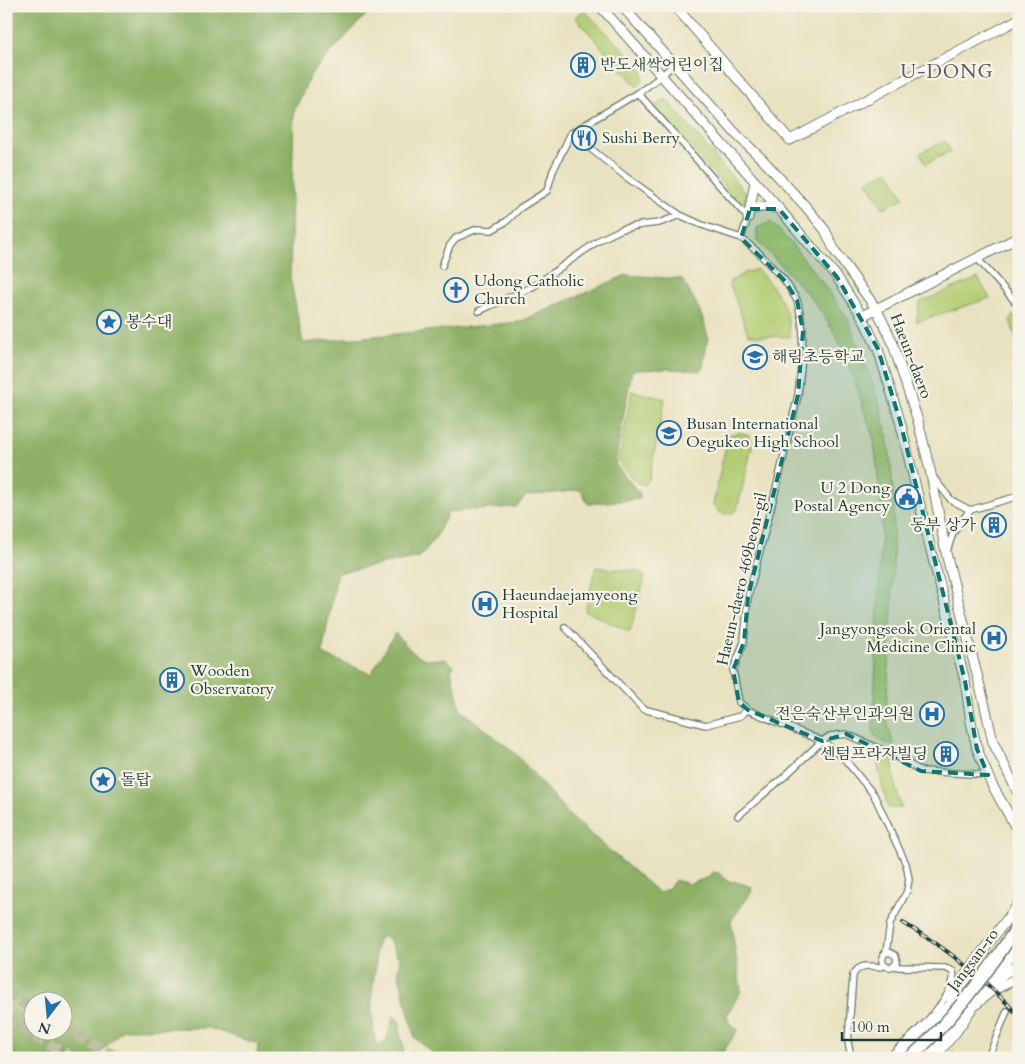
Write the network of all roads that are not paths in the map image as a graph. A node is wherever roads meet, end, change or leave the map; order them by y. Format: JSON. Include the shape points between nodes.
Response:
{"nodes":[{"id":1,"x":600,"y":6,"type":"edge"},
{"id":2,"x":622,"y":6,"type":"edge"},
{"id":3,"x":676,"y":7,"type":"edge"},
{"id":4,"x":1019,"y":19,"type":"edge"},
{"id":5,"x":675,"y":64,"type":"junction"},
{"id":6,"x":661,"y":75,"type":"junction"},
{"id":7,"x":638,"y":93,"type":"junction"},
{"id":8,"x":571,"y":133,"type":"junction"},
{"id":9,"x":754,"y":182,"type":"junction"},
{"id":10,"x":779,"y":209,"type":"junction"},
{"id":11,"x":749,"y":214,"type":"junction"},
{"id":12,"x":680,"y":215,"type":"junction"},
{"id":13,"x":1019,"y":236,"type":"edge"},
{"id":14,"x":741,"y":238,"type":"junction"},
{"id":15,"x":977,"y":258,"type":"junction"},
{"id":16,"x":442,"y":266,"type":"dead end"},
{"id":17,"x":1019,"y":306,"type":"edge"},
{"id":18,"x":877,"y":310,"type":"junction"},
{"id":19,"x":479,"y":311,"type":"dead end"},
{"id":20,"x":862,"y":316,"type":"junction"},
{"id":21,"x":931,"y":474,"type":"junction"},
{"id":22,"x":1019,"y":496,"type":"edge"},
{"id":23,"x":970,"y":510,"type":"junction"},
{"id":24,"x":946,"y":553,"type":"junction"},
{"id":25,"x":565,"y":627,"type":"dead end"},
{"id":26,"x":748,"y":710,"type":"junction"},
{"id":27,"x":822,"y":741,"type":"junction"},
{"id":28,"x":988,"y":775,"type":"junction"},
{"id":29,"x":1019,"y":796,"type":"edge"},
{"id":30,"x":738,"y":816,"type":"dead end"},
{"id":31,"x":1019,"y":833,"type":"edge"},
{"id":32,"x":1019,"y":903,"type":"edge"},
{"id":33,"x":1019,"y":926,"type":"edge"},
{"id":34,"x":888,"y":939,"type":"junction"},
{"id":35,"x":1019,"y":939,"type":"edge"},
{"id":36,"x":1015,"y":949,"type":"edge"},
{"id":37,"x":886,"y":953,"type":"junction"},
{"id":38,"x":895,"y":955,"type":"junction"},
{"id":39,"x":980,"y":956,"type":"junction"},
{"id":40,"x":1019,"y":964,"type":"edge"},
{"id":41,"x":884,"y":966,"type":"junction"},
{"id":42,"x":895,"y":966,"type":"junction"},
{"id":43,"x":1019,"y":978,"type":"edge"},
{"id":44,"x":974,"y":1006,"type":"junction"},
{"id":45,"x":1007,"y":1011,"type":"dead end"},
{"id":46,"x":933,"y":1021,"type":"junction"},
{"id":47,"x":851,"y":1058,"type":"edge"},
{"id":48,"x":889,"y":1058,"type":"edge"},
{"id":49,"x":894,"y":1058,"type":"edge"},
{"id":50,"x":910,"y":1058,"type":"edge"},
{"id":51,"x":923,"y":1058,"type":"edge"},
{"id":52,"x":934,"y":1058,"type":"edge"},
{"id":53,"x":988,"y":1058,"type":"edge"}],
"edges":[{"from":1,"to":6,"type":"main road","name":"Haeun-daero"},
{"from":2,"to":5,"type":"main road","name":"Haeun-daero"},
{"from":3,"to":4,"type":"main road","via":[[790,140]]},
{"from":5,"to":6,"type":"street"},
{"from":5,"to":18,"type":"main road","name":"Haeun-daero","via":[[825,230],[835,251]]},
{"from":6,"to":7,"type":"street"},
{"from":6,"to":9,"type":"main road","name":"Haeun-daero"},
{"from":7,"to":8,"type":"street"},
{"from":7,"to":11,"type":"street"},
{"from":8,"to":12,"type":"street"},
{"from":8,"to":16,"type":"street","via":[[547,191],[492,230],[477,228],[456,238]]},
{"from":9,"to":10,"type":"main road","name":"Haeun-daero"},
{"from":9,"to":11,"type":"main road"},
{"from":10,"to":11,"type":"main road","via":[[769,206]]},
{"from":10,"to":20,"type":"main road","name":"Haeun-daero","via":[[837,277]]},
{"from":11,"to":14,"type":"street"},
{"from":12,"to":14,"type":"street"},
{"from":12,"to":19,"type":"street","via":[[660,223],[622,229],[601,239],[534,286]]},
{"from":13,"to":15,"type":"main road"},
{"from":14,"to":26,"type":"street","name":"Haeun-daero 469beon-gil","via":[[785,281],[797,300],[803,331],[798,395],[748,597],[744,642],[733,670],[739,702]]},
{"from":15,"to":17,"type":"street"},
{"from":15,"to":18,"type":"main road"},
{"from":18,"to":20,"type":"main road"},
{"from":18,"to":21,"type":"main road","name":"Haeun-daero","via":[[902,369]]},
{"from":20,"to":28,"type":"main road","name":"Haeun-daero","via":[[878,349],[900,421],[965,681],[977,749]]},
{"from":21,"to":23,"type":"street","via":[[951,500]]},
{"from":21,"to":24,"type":"main road","name":"Haeun-daero"},
{"from":22,"to":23,"type":"street"},
{"from":23,"to":24,"type":"street","via":[[953,533]]},
{"from":24,"to":29,"type":"main road","name":"Haeun-daero","via":[[993,742]]},
{"from":25,"to":26,"type":"street","via":[[643,708],[706,726],[740,716]]},
{"from":26,"to":27,"type":"street"},
{"from":27,"to":28,"type":"street","via":[[830,736],[846,734],[921,771]]},
{"from":27,"to":30,"type":"street"},
{"from":27,"to":34,"type":"street","via":[[842,756],[874,794],[906,864],[909,884],[890,924]]},
{"from":28,"to":31,"type":"main road","name":"Haeun-daero"},
{"from":32,"to":39,"type":"main road"},
{"from":33,"to":39,"type":"main road"},
{"from":33,"to":50,"type":"highway","name":"Jangsan-ro","bridge":true,"via":[[947,1020]]},
{"from":34,"to":37,"type":"street"},
{"from":34,"to":38,"type":"street"},
{"from":35,"to":36,"type":"highway","name":"Jangsan-ro"},
{"from":35,"to":46,"type":"main road","via":[[996,953]]},
{"from":36,"to":51,"type":"highway","name":"Jangsan-ro"},
{"from":37,"to":38,"type":"street"},
{"from":37,"to":41,"type":"street","via":[[882,958]]},
{"from":38,"to":42,"type":"street"},
{"from":39,"to":46,"type":"main road"},
{"from":40,"to":44,"type":"main road","via":[[998,978]]},
{"from":41,"to":42,"type":"street"},
{"from":41,"to":47,"type":"street","via":[[860,967],[853,975],[848,1042]]},
{"from":42,"to":48,"type":"street","name":"Jangsan-ro","via":[[945,968],[953,971],[954,975],[939,1007]]},
{"from":43,"to":44,"type":"main road","via":[[990,992]]},
{"from":44,"to":52,"type":"main road"},
{"from":45,"to":53,"type":"street"},
{"from":46,"to":49,"type":"main road"}]}
